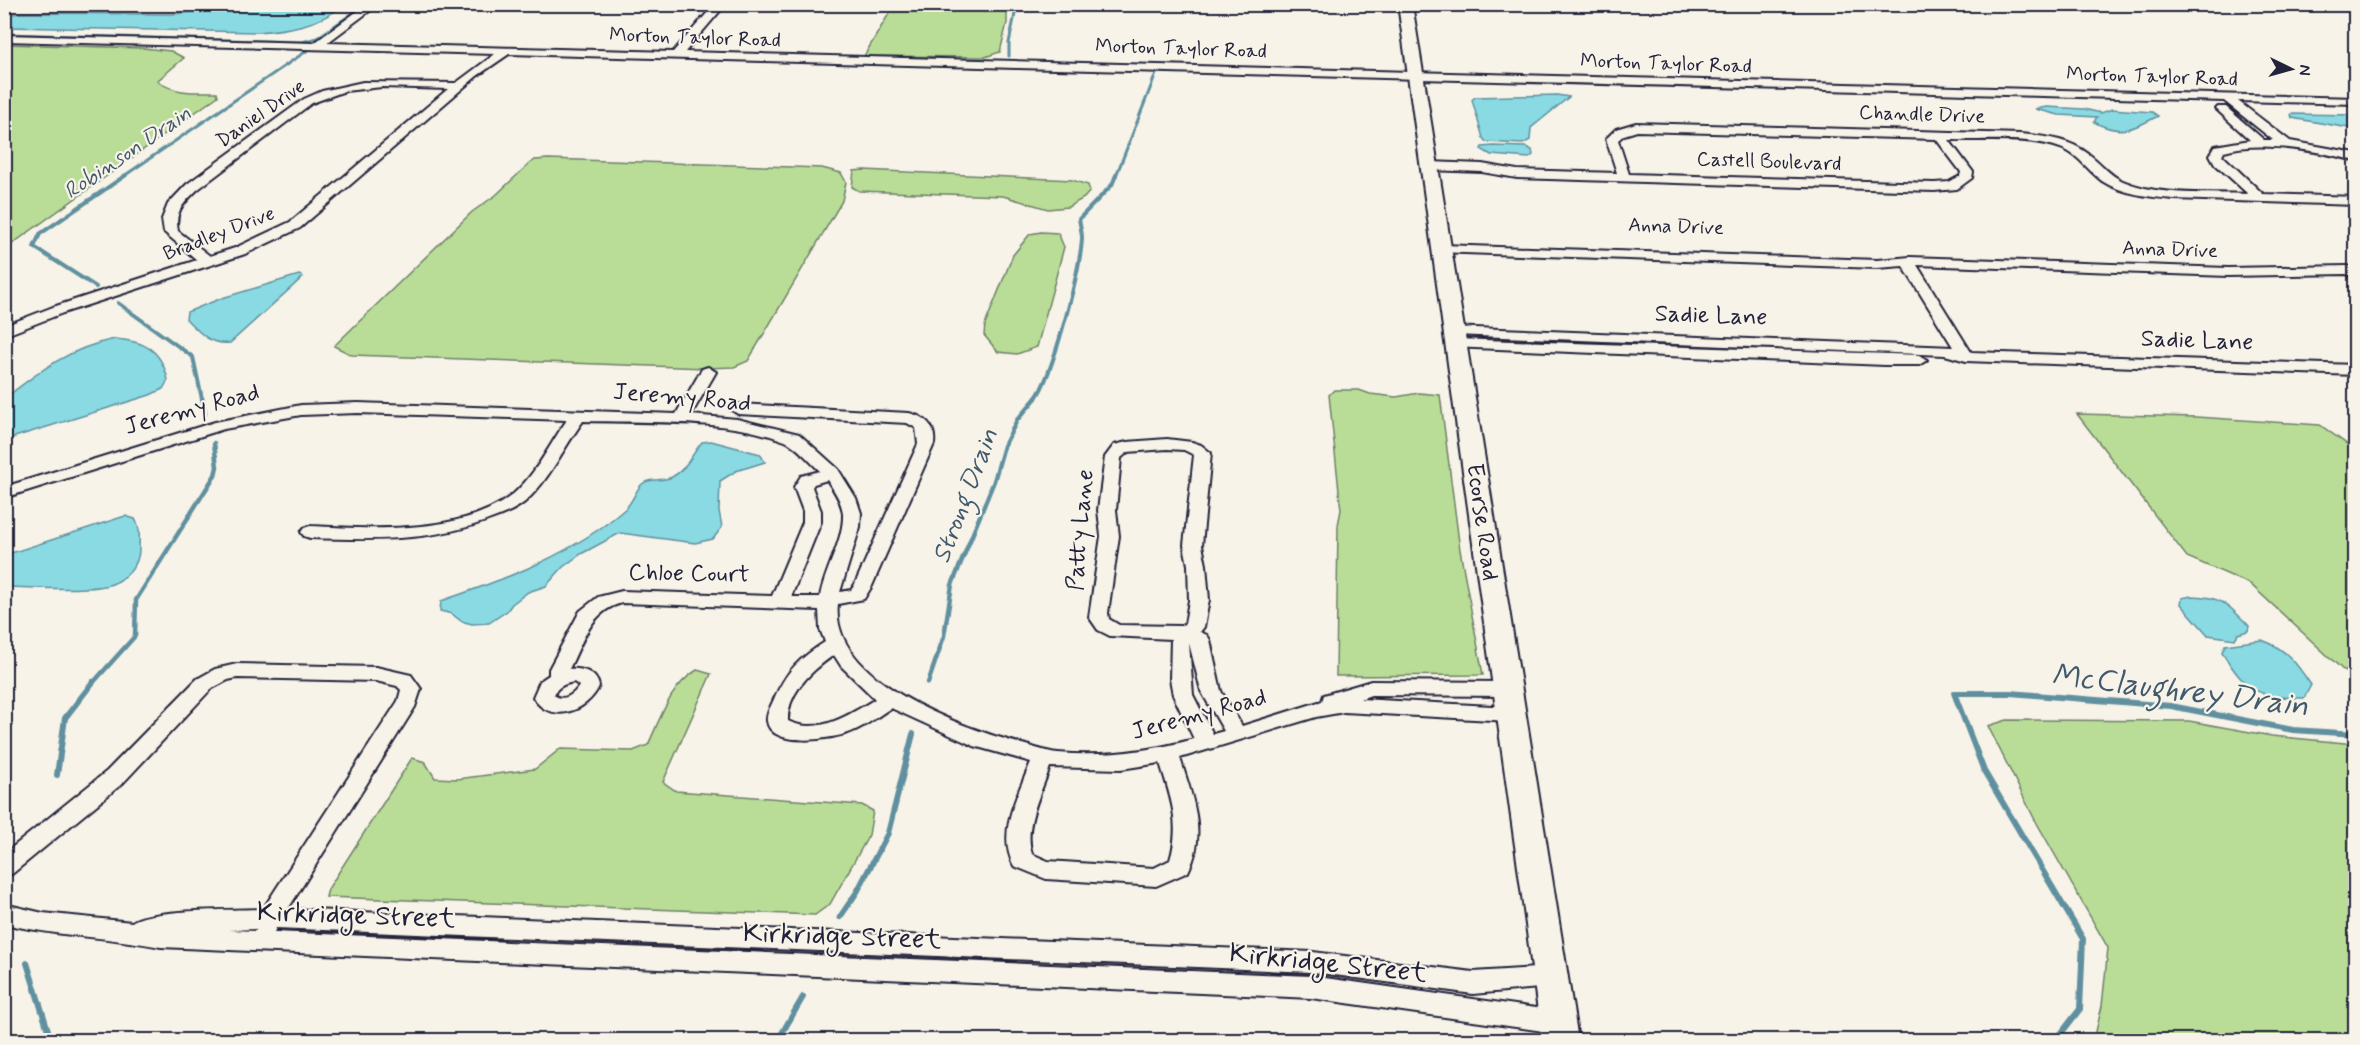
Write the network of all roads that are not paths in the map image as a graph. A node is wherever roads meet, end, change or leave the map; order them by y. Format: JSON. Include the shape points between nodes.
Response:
{"nodes":[{"id":1,"x":374,"y":4,"type":"edge"},
{"id":2,"x":721,"y":4,"type":"edge"},
{"id":3,"x":1405,"y":4,"type":"edge"},
{"id":4,"x":4,"y":38,"type":"edge"},
{"id":5,"x":316,"y":46,"type":"junction"},
{"id":6,"x":492,"y":50,"type":"junction"},
{"id":7,"x":506,"y":51,"type":"junction"},
{"id":8,"x":676,"y":56,"type":"junction"},
{"id":9,"x":472,"y":74,"type":"junction"},
{"id":10,"x":1416,"y":75,"type":"junction"},
{"id":11,"x":460,"y":86,"type":"junction"},
{"id":12,"x":2207,"y":96,"type":"junction"},
{"id":13,"x":2226,"y":97,"type":"junction"},
{"id":14,"x":2355,"y":101,"type":"edge"},
{"id":15,"x":1940,"y":136,"type":"junction"},
{"id":16,"x":2263,"y":145,"type":"junction"},
{"id":17,"x":2287,"y":146,"type":"junction"},
{"id":18,"x":2355,"y":157,"type":"edge"},
{"id":19,"x":1429,"y":172,"type":"junction"},
{"id":20,"x":1624,"y":177,"type":"junction"},
{"id":21,"x":2259,"y":198,"type":"junction"},
{"id":22,"x":2355,"y":201,"type":"edge"},
{"id":23,"x":1441,"y":243,"type":"junction"},
{"id":24,"x":1910,"y":261,"type":"junction"},
{"id":25,"x":208,"y":262,"type":"junction"},
{"id":26,"x":2355,"y":273,"type":"edge"},
{"id":27,"x":4,"y":332,"type":"edge"},
{"id":28,"x":1455,"y":337,"type":"junction"},
{"id":29,"x":1966,"y":356,"type":"junction"},
{"id":30,"x":2355,"y":370,"type":"edge"},
{"id":31,"x":708,"y":372,"type":"dead end"},
{"id":32,"x":738,"y":409,"type":"dead end"},
{"id":33,"x":821,"y":414,"type":"junction"},
{"id":34,"x":578,"y":416,"type":"junction"},
{"id":35,"x":681,"y":419,"type":"junction"},
{"id":36,"x":793,"y":438,"type":"junction"},
{"id":37,"x":832,"y":473,"type":"junction"},
{"id":38,"x":4,"y":493,"type":"edge"},
{"id":39,"x":310,"y":532,"type":"dead end"},
{"id":40,"x":779,"y":602,"type":"junction"},
{"id":41,"x":829,"y":602,"type":"junction"},
{"id":42,"x":1185,"y":633,"type":"junction"},
{"id":43,"x":836,"y":644,"type":"junction"},
{"id":44,"x":560,"y":678,"type":"dead end"},
{"id":45,"x":891,"y":698,"type":"junction"},
{"id":46,"x":1508,"y":701,"type":"junction"},
{"id":47,"x":1237,"y":735,"type":"junction"},
{"id":48,"x":1206,"y":742,"type":"junction"},
{"id":49,"x":1168,"y":754,"type":"junction"},
{"id":50,"x":1043,"y":758,"type":"junction"},
{"id":51,"x":4,"y":868,"type":"edge"},
{"id":52,"x":4,"y":914,"type":"edge"},
{"id":53,"x":270,"y":918,"type":"junction"},
{"id":54,"x":122,"y":930,"type":"junction"},
{"id":55,"x":254,"y":941,"type":"junction"},
{"id":56,"x":1551,"y":977,"type":"junction"},
{"id":57,"x":1558,"y":1031,"type":"edge"}],
"edges":[{"from":1,"to":5,"type":"street"},
{"from":2,"to":8,"type":"street"},
{"from":3,"to":10,"type":"main road","name":"Ecorse Road"},
{"from":4,"to":5,"type":"street","name":"Morton Taylor Road"},
{"from":5,"to":6,"type":"street","name":"Morton Taylor Road"},
{"from":6,"to":7,"type":"street","name":"Morton Taylor Road"},
{"from":6,"to":9,"type":"street","name":"Bradley Drive","via":[[475,65]]},
{"from":7,"to":8,"type":"street","name":"Morton Taylor Road"},
{"from":7,"to":9,"type":"street","name":"Bradley Drive"},
{"from":8,"to":10,"type":"street","name":"Morton Taylor Road"},
{"from":9,"to":11,"type":"street","name":"Bradley Drive"},
{"from":10,"to":12,"type":"street","name":"Morton Taylor Road"},
{"from":10,"to":19,"type":"main road","name":"Ecorse Road"},
{"from":11,"to":25,"type":"street","name":"Bradley Drive","via":[[304,219],[261,242]]},
{"from":11,"to":25,"type":"street","name":"Daniel Drive","via":[[357,86],[327,92],[308,101],[192,187],[175,204],[168,219],[171,232]]},
{"from":12,"to":13,"type":"street","name":"Morton Taylor Road"},
{"from":12,"to":16,"type":"street"},
{"from":13,"to":14,"type":"street","name":"Morton Taylor Road"},
{"from":13,"to":17,"type":"street"},
{"from":15,"to":20,"type":"street","name":"Chandle Drive","via":[[1636,127],[1612,139]]},
{"from":15,"to":20,"type":"street","name":"Castell Boulevard","via":[[1967,171],[1959,184],[1934,187]]},
{"from":15,"to":21,"type":"street","name":"Chandle Drive","via":[[2053,142],[2082,154],[2109,180],[2145,192]]},
{"from":16,"to":17,"type":"street"},
{"from":16,"to":21,"type":"street","via":[[2229,146],[2219,149],[2216,155]]},
{"from":17,"to":18,"type":"street","via":[[2321,148]]},
{"from":19,"to":20,"type":"street","name":"Castell Boulevard","via":[[1485,177]]},
{"from":19,"to":23,"type":"main road","name":"Ecorse Road"},
{"from":21,"to":22,"type":"street","name":"Chandle Drive"},
{"from":23,"to":24,"type":"street","name":"Anna Drive","via":[[1877,264]]},
{"from":23,"to":28,"type":"main road","name":"Ecorse Road"},
{"from":24,"to":26,"type":"street","name":"Anna Drive"},
{"from":24,"to":29,"type":"street","via":[[1910,268]]},
{"from":25,"to":27,"type":"street","name":"Bradley Drive","via":[[58,310]]},
{"from":28,"to":29,"type":"street","name":"Sadie Lane","via":[[1886,360]]},
{"from":28,"to":46,"type":"main road","name":"Ecorse Road"},
{"from":29,"to":30,"type":"street","name":"Sadie Lane"},
{"from":31,"to":35,"type":"street"},
{"from":32,"to":33,"type":"street"},
{"from":33,"to":36,"type":"street"},
{"from":33,"to":41,"type":"street","name":"Chloe Court","via":[[909,418],[919,421],[927,435],[863,586],[857,595]]},
{"from":34,"to":35,"type":"street","name":"Jeremy Road"},
{"from":34,"to":38,"type":"street","name":"Jeremy Road","via":[[358,408],[291,411],[221,425]]},
{"from":34,"to":39,"type":"street","via":[[532,485],[518,499],[486,515],[448,528],[415,533]]},
{"from":35,"to":36,"type":"street","name":"Jeremy Road","via":[[737,424]]},
{"from":36,"to":37,"type":"street","name":"Jeremy Road"},
{"from":37,"to":40,"type":"street","via":[[807,480],[803,487],[812,522]]},
{"from":37,"to":41,"type":"street","name":"Jeremy Road","via":[[852,513]]},
{"from":40,"to":41,"type":"street","name":"Chloe Court"},
{"from":40,"to":44,"type":"street","name":"Chloe Court","via":[[622,597],[608,600],[588,614],[559,669]]},
{"from":41,"to":43,"type":"street","name":"Jeremy Road","via":[[830,629]]},
{"from":42,"to":42,"type":"street","name":"Patty Lane","via":[[1194,627],[1199,600],[1193,545],[1203,453],[1175,445],[1120,449],[1113,457],[1107,510],[1110,536],[1099,620],[1117,631]]},
{"from":42,"to":47,"type":"street","via":[[1200,640],[1211,691]]},
{"from":42,"to":48,"type":"street","name":"Patty Lane","via":[[1179,642],[1183,695]]},
{"from":43,"to":45,"type":"street","name":"Jeremy Road","via":[[867,681]]},
{"from":43,"to":45,"type":"street","via":[[796,672],[780,708],[778,724],[789,731],[829,732],[852,724]]},
{"from":45,"to":50,"type":"street","name":"Jeremy Road","via":[[953,729]]},
{"from":46,"to":47,"type":"street","name":"Jeremy Road","via":[[1344,705],[1314,710]]},
{"from":46,"to":56,"type":"main road","name":"Ecorse Road"},
{"from":47,"to":48,"type":"street","name":"Jeremy Road"},
{"from":48,"to":49,"type":"street","name":"Jeremy Road"},
{"from":49,"to":50,"type":"street","name":"Jeremy Road","via":[[1121,761]]},
{"from":49,"to":50,"type":"street","via":[[1186,812],[1187,842],[1180,866],[1156,877],[1046,870],[1022,860],[1020,821]]},
{"from":51,"to":53,"type":"street","via":[[115,777],[204,684],[222,674],[376,674],[404,680],[411,688],[408,702]]},
{"from":52,"to":54,"type":"street","name":"Kirkridge Street","via":[[71,927]]},
{"from":53,"to":54,"type":"street","name":"Kirkridge Street","via":[[171,923]]},
{"from":53,"to":55,"type":"street"},
{"from":53,"to":56,"type":"street","name":"Kirkridge Street","via":[[1312,962],[1473,983]]},
{"from":54,"to":55,"type":"street","name":"Kirkridge Street","via":[[161,937]]},
{"from":55,"to":57,"type":"street","name":"Kirkridge Street","via":[[1311,987],[1395,997]]},
{"from":56,"to":57,"type":"main road","name":"Ecorse Road"}]}
